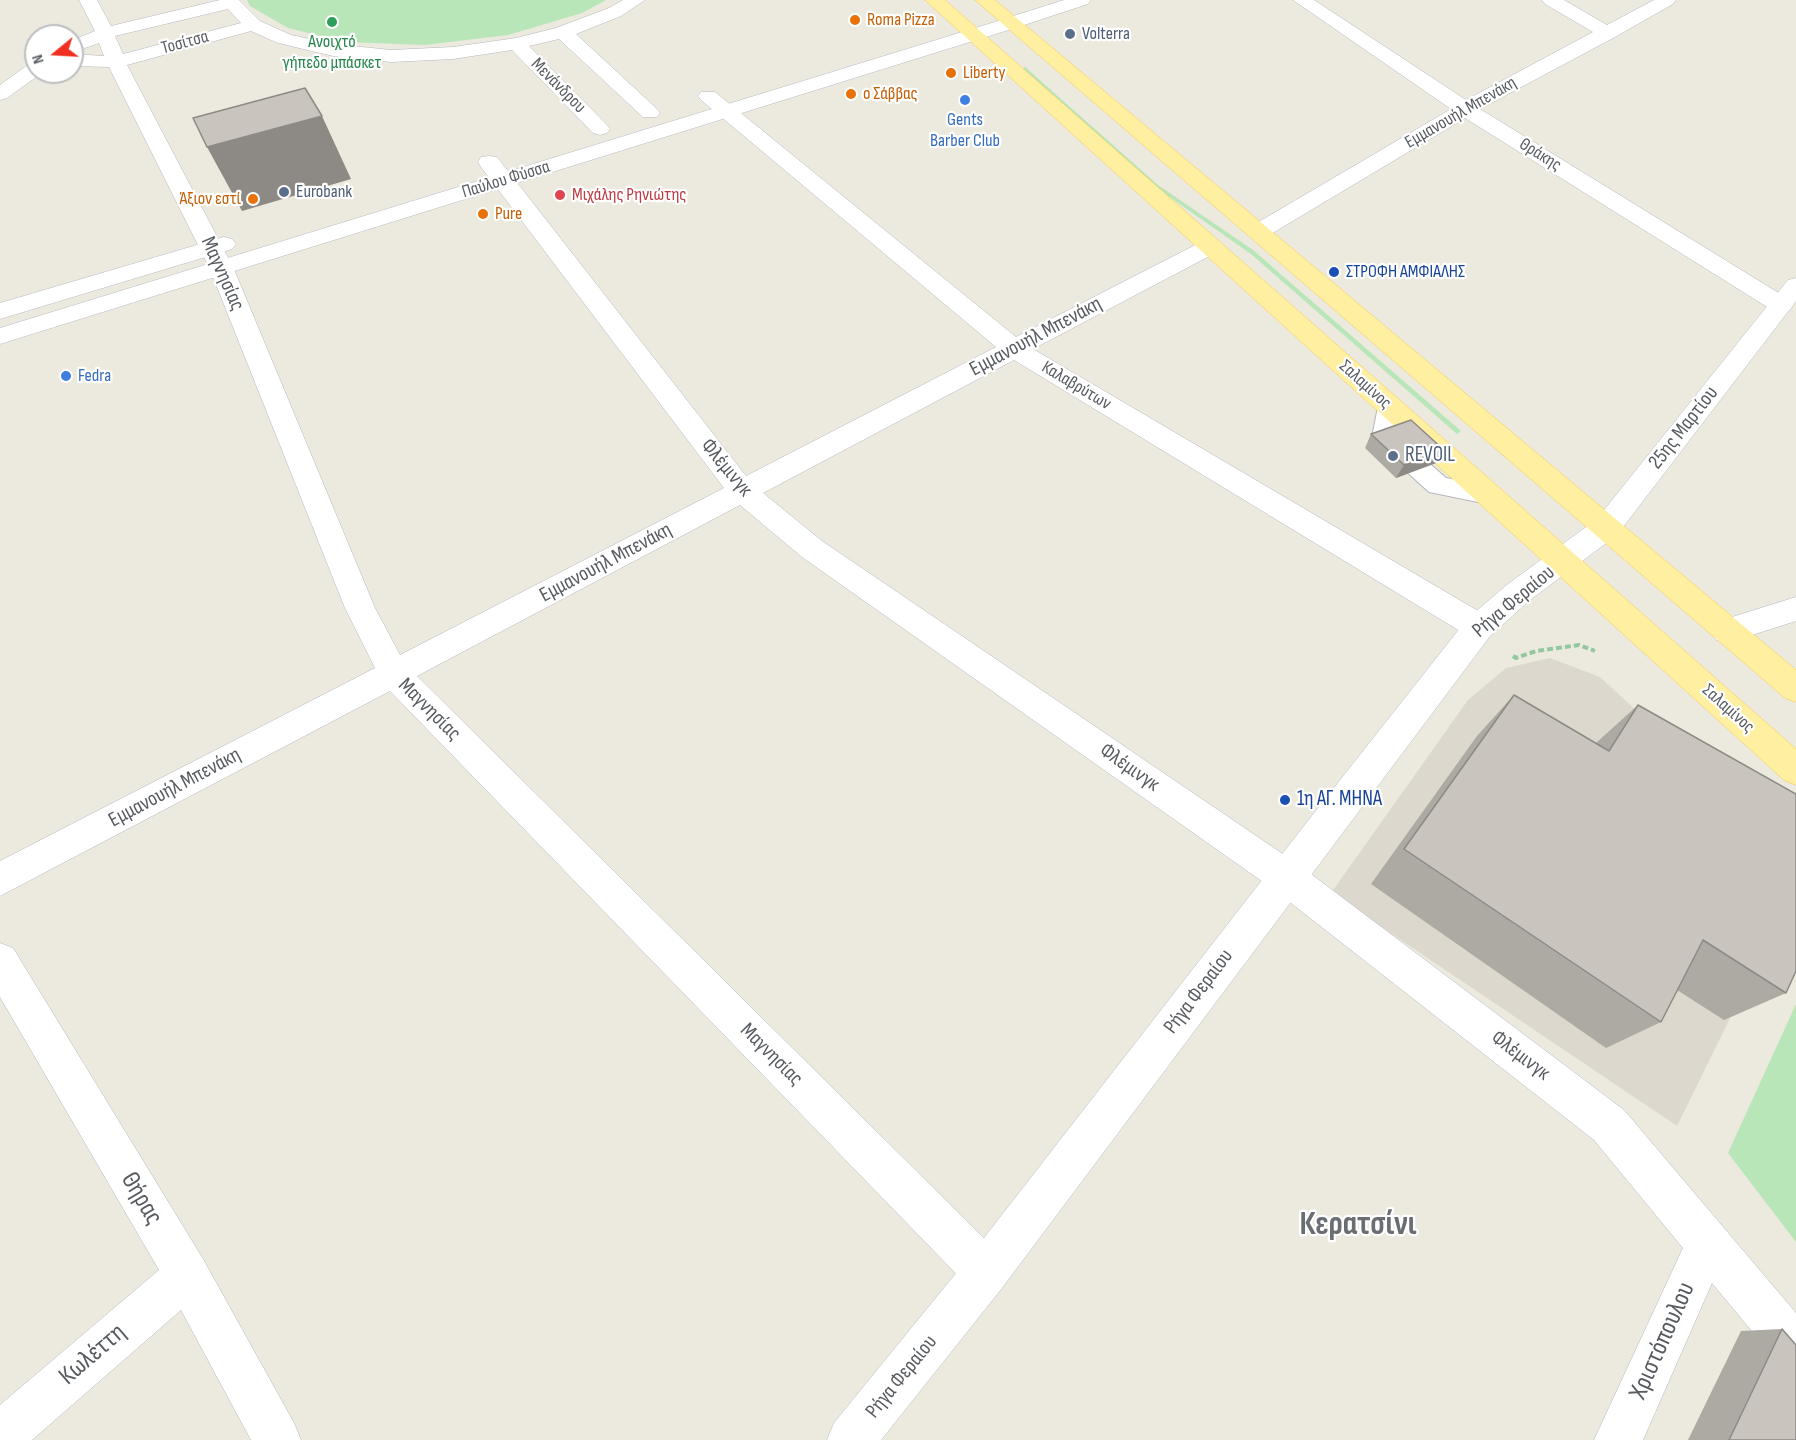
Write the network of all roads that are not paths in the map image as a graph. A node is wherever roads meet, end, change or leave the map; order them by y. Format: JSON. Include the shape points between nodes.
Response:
{"nodes":[{"id":1,"x":88,"y":0,"type":"edge"},
{"id":2,"x":636,"y":0,"type":"edge"},
{"id":3,"x":934,"y":0,"type":"edge"},
{"id":4,"x":1082,"y":0,"type":"edge"},
{"id":5,"x":1302,"y":0,"type":"edge"},
{"id":6,"x":1551,"y":0,"type":"edge"},
{"id":7,"x":1668,"y":0,"type":"edge"},
{"id":8,"x":230,"y":1,"type":"edge"},
{"id":9,"x":1000,"y":9,"type":"edge"},
{"id":10,"x":958,"y":21,"type":"junction"},
{"id":11,"x":253,"y":25,"type":"junction"},
{"id":12,"x":563,"y":32,"type":"junction"},
{"id":13,"x":105,"y":33,"type":"junction"},
{"id":14,"x":1608,"y":33,"type":"junction"},
{"id":15,"x":975,"y":36,"type":"junction"},
{"id":16,"x":84,"y":43,"type":"edge"},
{"id":17,"x":516,"y":44,"type":"junction"},
{"id":18,"x":84,"y":61,"type":"edge"},
{"id":19,"x":116,"y":62,"type":"junction"},
{"id":20,"x":11,"y":67,"type":"dead end"},
{"id":21,"x":24,"y":68,"type":"edge"},
{"id":22,"x":795,"y":70,"type":"dead end"},
{"id":23,"x":24,"y":77,"type":"edge"},
{"id":24,"x":0,"y":94,"type":"edge"},
{"id":25,"x":696,"y":104,"type":"junction"},
{"id":26,"x":1465,"y":109,"type":"junction"},
{"id":27,"x":600,"y":129,"type":"junction"},
{"id":28,"x":567,"y":139,"type":"dead end"},
{"id":29,"x":501,"y":167,"type":"junction"},
{"id":30,"x":466,"y":169,"type":"dead end"},
{"id":31,"x":1258,"y":232,"type":"junction"},
{"id":32,"x":244,"y":237,"type":"dead end"},
{"id":33,"x":1211,"y":246,"type":"junction"},
{"id":34,"x":216,"y":257,"type":"junction"},
{"id":35,"x":1788,"y":295,"type":"edge"},
{"id":36,"x":0,"y":311,"type":"edge"},
{"id":37,"x":0,"y":336,"type":"edge"},
{"id":38,"x":1014,"y":349,"type":"junction"},
{"id":39,"x":742,"y":491,"type":"junction"},
{"id":40,"x":1607,"y":527,"type":"junction"},
{"id":41,"x":1562,"y":561,"type":"junction"},
{"id":42,"x":1796,"y":609,"type":"edge"},
{"id":43,"x":1479,"y":627,"type":"junction"},
{"id":44,"x":1727,"y":631,"type":"junction"},
{"id":45,"x":394,"y":674,"type":"junction"},
{"id":46,"x":1796,"y":689,"type":"edge"},
{"id":47,"x":1796,"y":770,"type":"edge"},
{"id":48,"x":1286,"y":877,"type":"junction"},
{"id":49,"x":0,"y":879,"type":"edge"},
{"id":50,"x":0,"y":961,"type":"edge"},
{"id":51,"x":1708,"y":1243,"type":"junction"},
{"id":52,"x":986,"y":1272,"type":"junction"},
{"id":53,"x":187,"y":1275,"type":"junction"},
{"id":54,"x":1796,"y":1349,"type":"edge"},
{"id":55,"x":0,"y":1436,"type":"edge"},
{"id":56,"x":277,"y":1440,"type":"edge"},
{"id":57,"x":852,"y":1440,"type":"edge"},
{"id":58,"x":1618,"y":1440,"type":"edge"}],
"edges":[{"from":1,"to":13,"type":"street","name":"Μαγνησίας"},
{"from":2,"to":12,"type":"street"},
{"from":3,"to":10,"type":"main road","name":"Σαλαμίνος"},
{"from":4,"to":9,"type":"street"},
{"from":5,"to":26,"type":"street","name":"Θράκης"},
{"from":6,"to":14,"type":"street"},
{"from":7,"to":14,"type":"street","name":"Εμμανουήλ Μπενάκη"},
{"from":8,"to":11,"type":"street"},
{"from":8,"to":13,"type":"street","name":"Τοσίτσα"},
{"from":9,"to":10,"type":"street"},
{"from":9,"to":15,"type":"street","name":"Παύλου Φύσσα"},
{"from":9,"to":31,"type":"main road"},
{"from":10,"to":15,"type":"main road","name":"Σαλαμίνος"},
{"from":10,"to":22,"type":"street"},
{"from":11,"to":17,"type":"street","via":[[285,39],[333,50],[391,56]]},
{"from":11,"to":19,"type":"street","name":"Τοσίτσα"},
{"from":12,"to":17,"type":"street"},
{"from":12,"to":25,"type":"street","name":"Μενάνδρου"},
{"from":13,"to":16,"type":"street","name":"Τοσίτσα"},
{"from":13,"to":19,"type":"street","name":"Μαγνησίας"},
{"from":14,"to":26,"type":"street","name":"Εμμανουήλ Μπενάκη"},
{"from":15,"to":25,"type":"street","name":"Παύλου Φύσσα"},
{"from":15,"to":33,"type":"main road","name":"Σαλαμίνος"},
{"from":17,"to":27,"type":"street","name":"Μενάνδρου"},
{"from":18,"to":19,"type":"street","name":"Τοσίτσα"},
{"from":19,"to":34,"type":"street","name":"Μαγνησίας"},
{"from":20,"to":21,"type":"street"},
{"from":23,"to":24,"type":"street"},
{"from":25,"to":27,"type":"street","name":"Παύλου Φύσσα"},
{"from":25,"to":29,"type":"street","name":"Παύλου Φύσσα"},
{"from":25,"to":38,"type":"street","name":"Καλαβρύτων"},
{"from":26,"to":31,"type":"street","name":"Εμμανουήλ Μπενάκη"},
{"from":26,"to":35,"type":"street","name":"Θράκης"},
{"from":27,"to":28,"type":"street","name":"Παύλου Φύσσα"},
{"from":29,"to":30,"type":"street","name":"Παύλου Φύσσα"},
{"from":29,"to":34,"type":"street","name":"Παύλου Φύσσα"},
{"from":29,"to":39,"type":"street","name":"Φλέμινγκ"},
{"from":31,"to":40,"type":"main road"},
{"from":32,"to":34,"type":"street","name":"Παύλου Φύσσα"},
{"from":33,"to":38,"type":"street","name":"Εμμανουήλ Μπενάκη"},
{"from":33,"to":41,"type":"main road","name":"Σαλαμίνος"},
{"from":34,"to":36,"type":"street","name":"Παύλου Φύσσα"},
{"from":34,"to":37,"type":"street","name":"Παύλου Φύσσα"},
{"from":34,"to":45,"type":"street","name":"Μαγνησίας","via":[[360,608]]},
{"from":35,"to":40,"type":"street","name":"25ης Μαρτίου"},
{"from":38,"to":39,"type":"street","name":"Εμμανουήλ Μπενάκη"},
{"from":38,"to":43,"type":"street","name":"Καλαβρύτων"},
{"from":39,"to":45,"type":"street","name":"Εμμανουήλ Μπενάκη"},
{"from":39,"to":48,"type":"street","name":"Φλέμινγκ","via":[[812,549]]},
{"from":40,"to":41,"type":"street","name":"25ης Μαρτίου"},
{"from":40,"to":44,"type":"main road"},
{"from":41,"to":43,"type":"street","name":"Ρήγα Φεραίου"},
{"from":41,"to":47,"type":"main road","name":"Σαλαμίνος"},
{"from":42,"to":44,"type":"street"},
{"from":43,"to":48,"type":"street","name":"Ρήγα Φεραίου"},
{"from":44,"to":46,"type":"main road"},
{"from":45,"to":49,"type":"street","name":"Εμμανουήλ Μπενάκη"},
{"from":45,"to":52,"type":"street","name":"Μαγνησίας"},
{"from":48,"to":51,"type":"street","name":"Φλέμινγκ","via":[[1609,1125]]},
{"from":48,"to":52,"type":"street","name":"Ρήγα Φεραίου"},
{"from":50,"to":53,"type":"street","name":"Θήρας"},
{"from":51,"to":54,"type":"street","name":"Φλέμινγκ"},
{"from":51,"to":58,"type":"street","name":"Χριστόπουλου"},
{"from":52,"to":57,"type":"street","name":"Ρήγα Φεραίου"},
{"from":53,"to":55,"type":"street","name":"Κωλέττη"},
{"from":53,"to":56,"type":"street","name":"Θήρας"}]}
